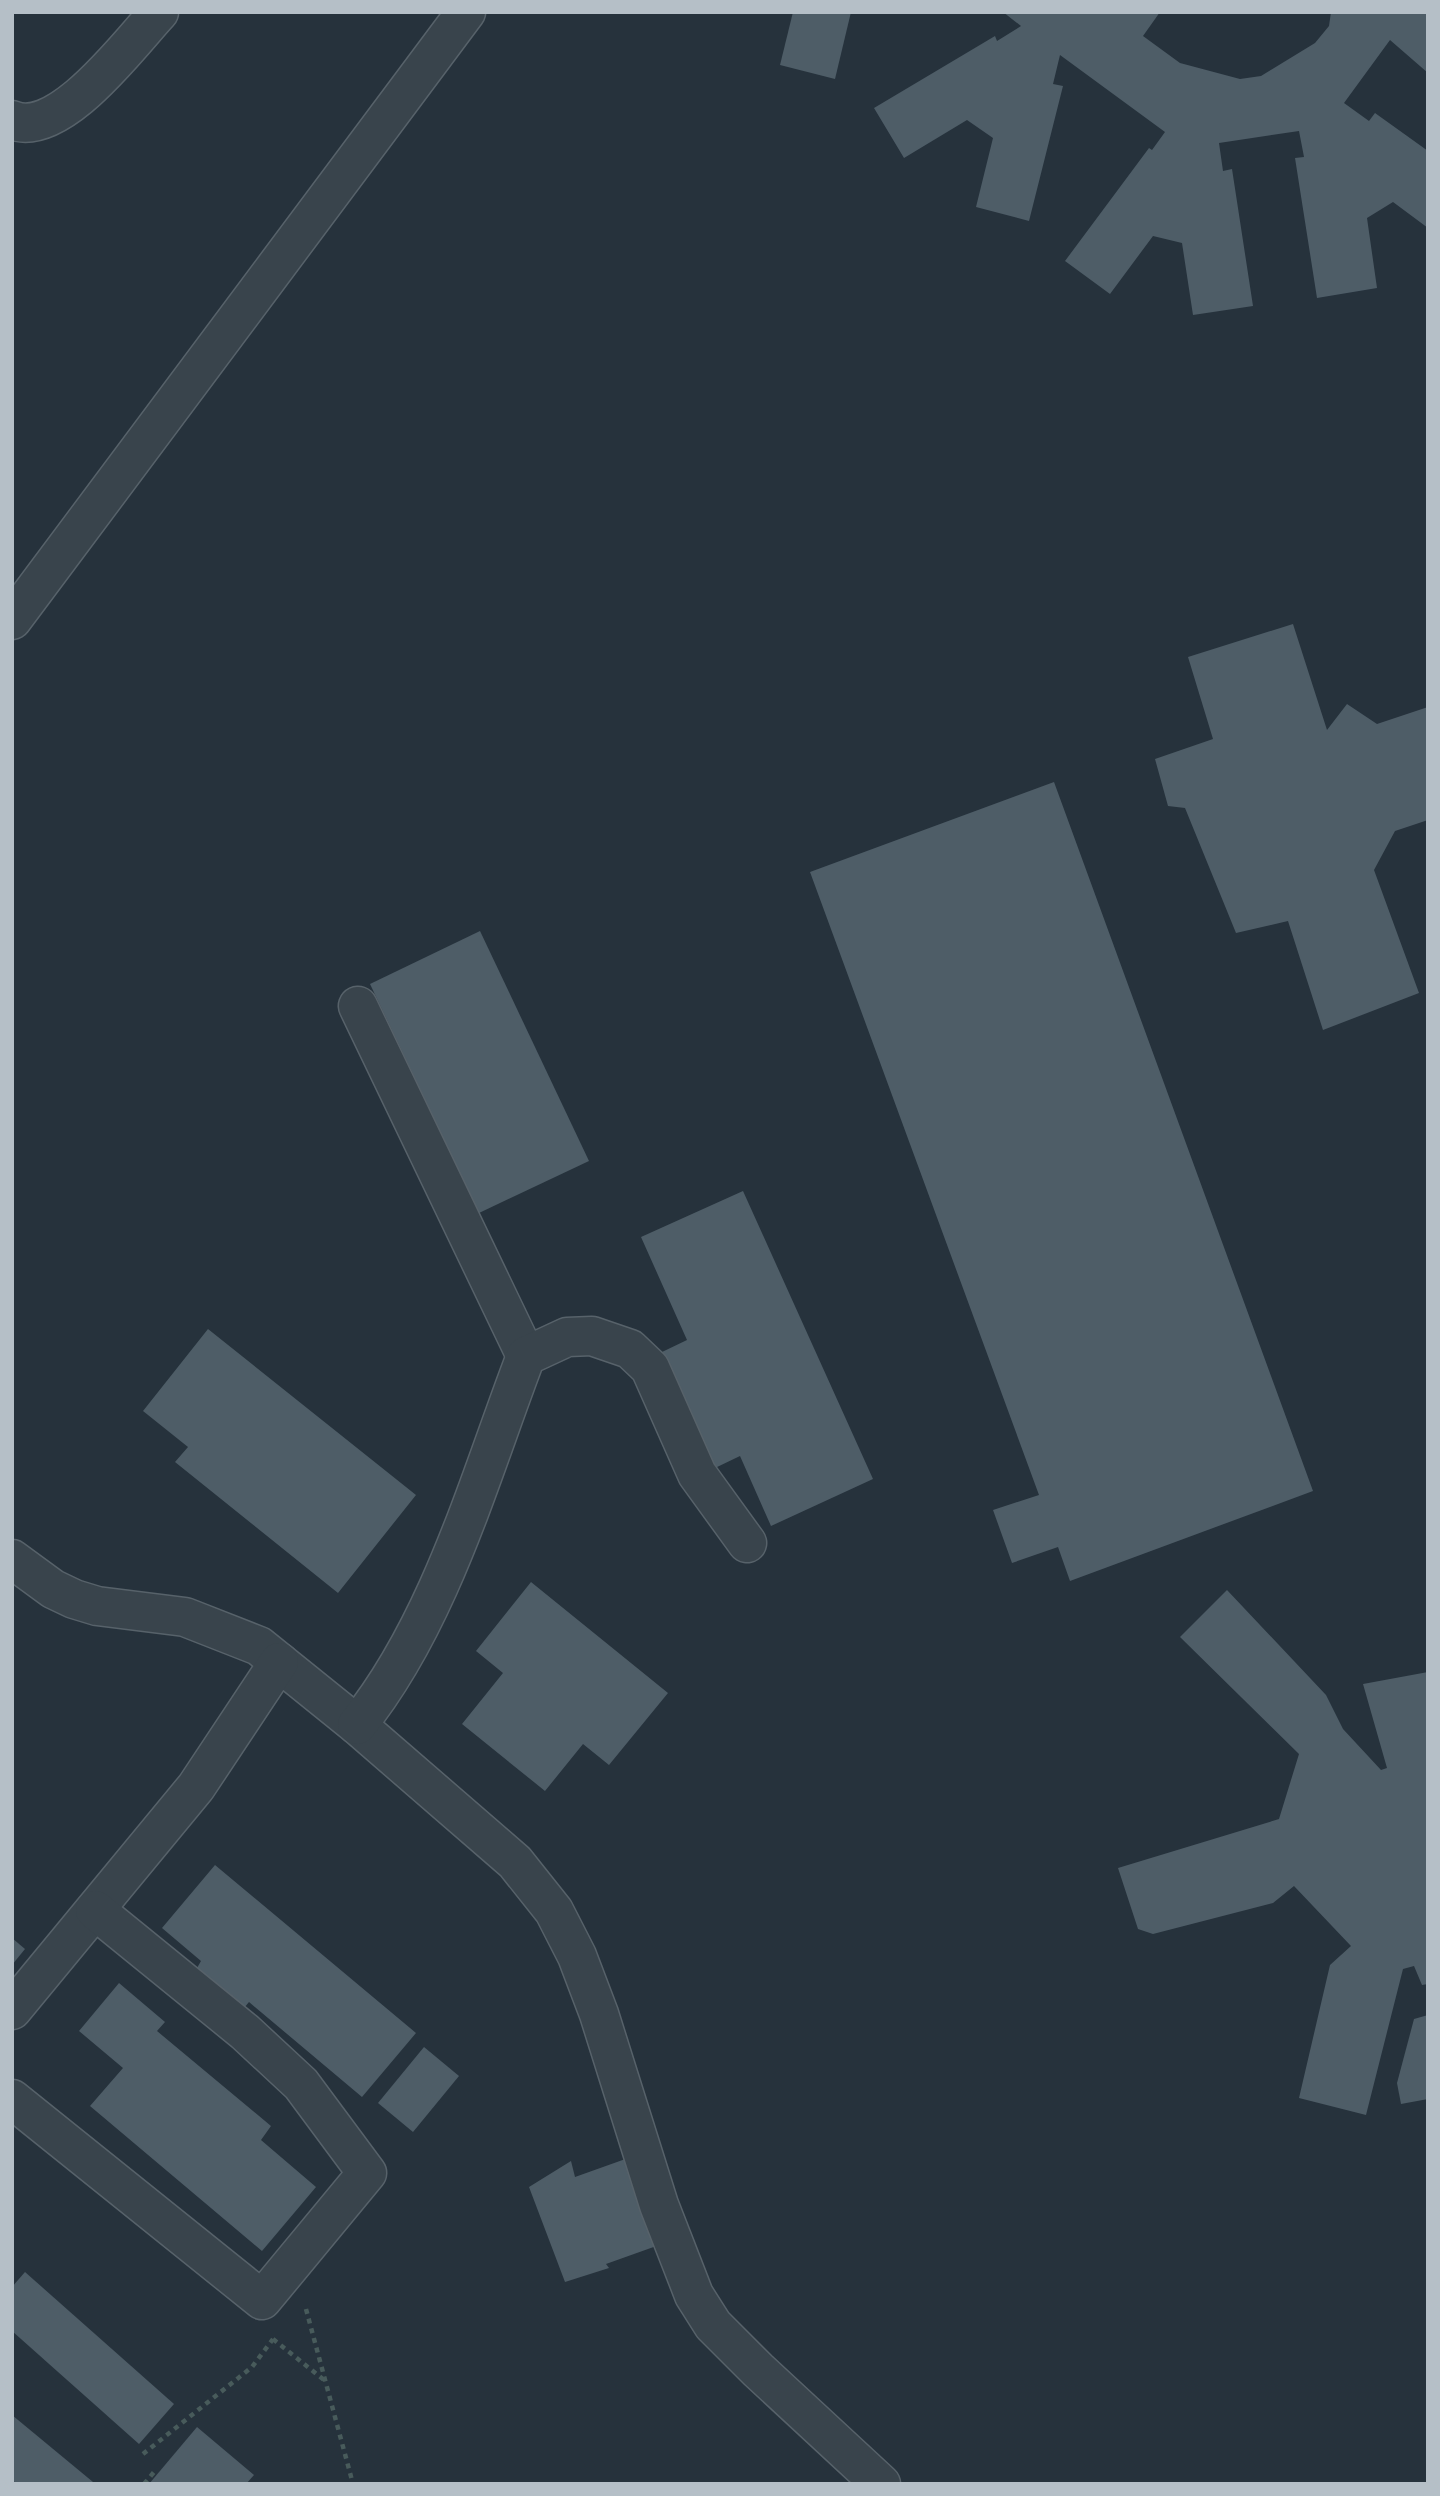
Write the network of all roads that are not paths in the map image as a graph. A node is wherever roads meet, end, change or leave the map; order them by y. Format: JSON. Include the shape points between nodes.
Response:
{"nodes":[{"id":1,"x":159,"y":12,"type":"edge"},
{"id":2,"x":466,"y":12,"type":"edge"},
{"id":3,"x":12,"y":120,"type":"edge"},
{"id":4,"x":12,"y":620,"type":"edge"},
{"id":5,"x":358,"y":1006,"type":"dead end"},
{"id":6,"x":526,"y":1356,"type":"junction"},
{"id":7,"x":747,"y":1543,"type":"dead end"},
{"id":8,"x":12,"y":1559,"type":"edge"},
{"id":9,"x":279,"y":1662,"type":"junction"},
{"id":10,"x":357,"y":1725,"type":"junction"},
{"id":11,"x":95,"y":1910,"type":"junction"},
{"id":12,"x":12,"y":2010,"type":"edge"},
{"id":13,"x":12,"y":2099,"type":"edge"},
{"id":14,"x":881,"y":2484,"type":"edge"}],
"edges":[{"from":1,"to":3,"type":"lane","via":[[59,113],[31,124]]},
{"from":2,"to":4,"type":"lane"},
{"from":5,"to":6,"type":"lane"},
{"from":6,"to":7,"type":"lane","via":[[567,1337],[592,1336],[630,1349],[650,1368],[697,1474]]},
{"from":6,"to":10,"type":"lane","via":[[430,1609],[405,1657]]},
{"from":8,"to":9,"type":"lane","via":[[74,1599],[185,1617],[237,1635]]},
{"from":9,"to":10,"type":"lane"},
{"from":9,"to":11,"type":"lane","via":[[214,1765]]},
{"from":10,"to":14,"type":"lane","via":[[514,1862],[554,1911],[599,2014],[659,2205],[694,2295],[713,2325]]},
{"from":11,"to":12,"type":"lane"},
{"from":11,"to":13,"type":"lane","via":[[245,2032],[301,2084],[366,2173],[262,2300]]}]}
